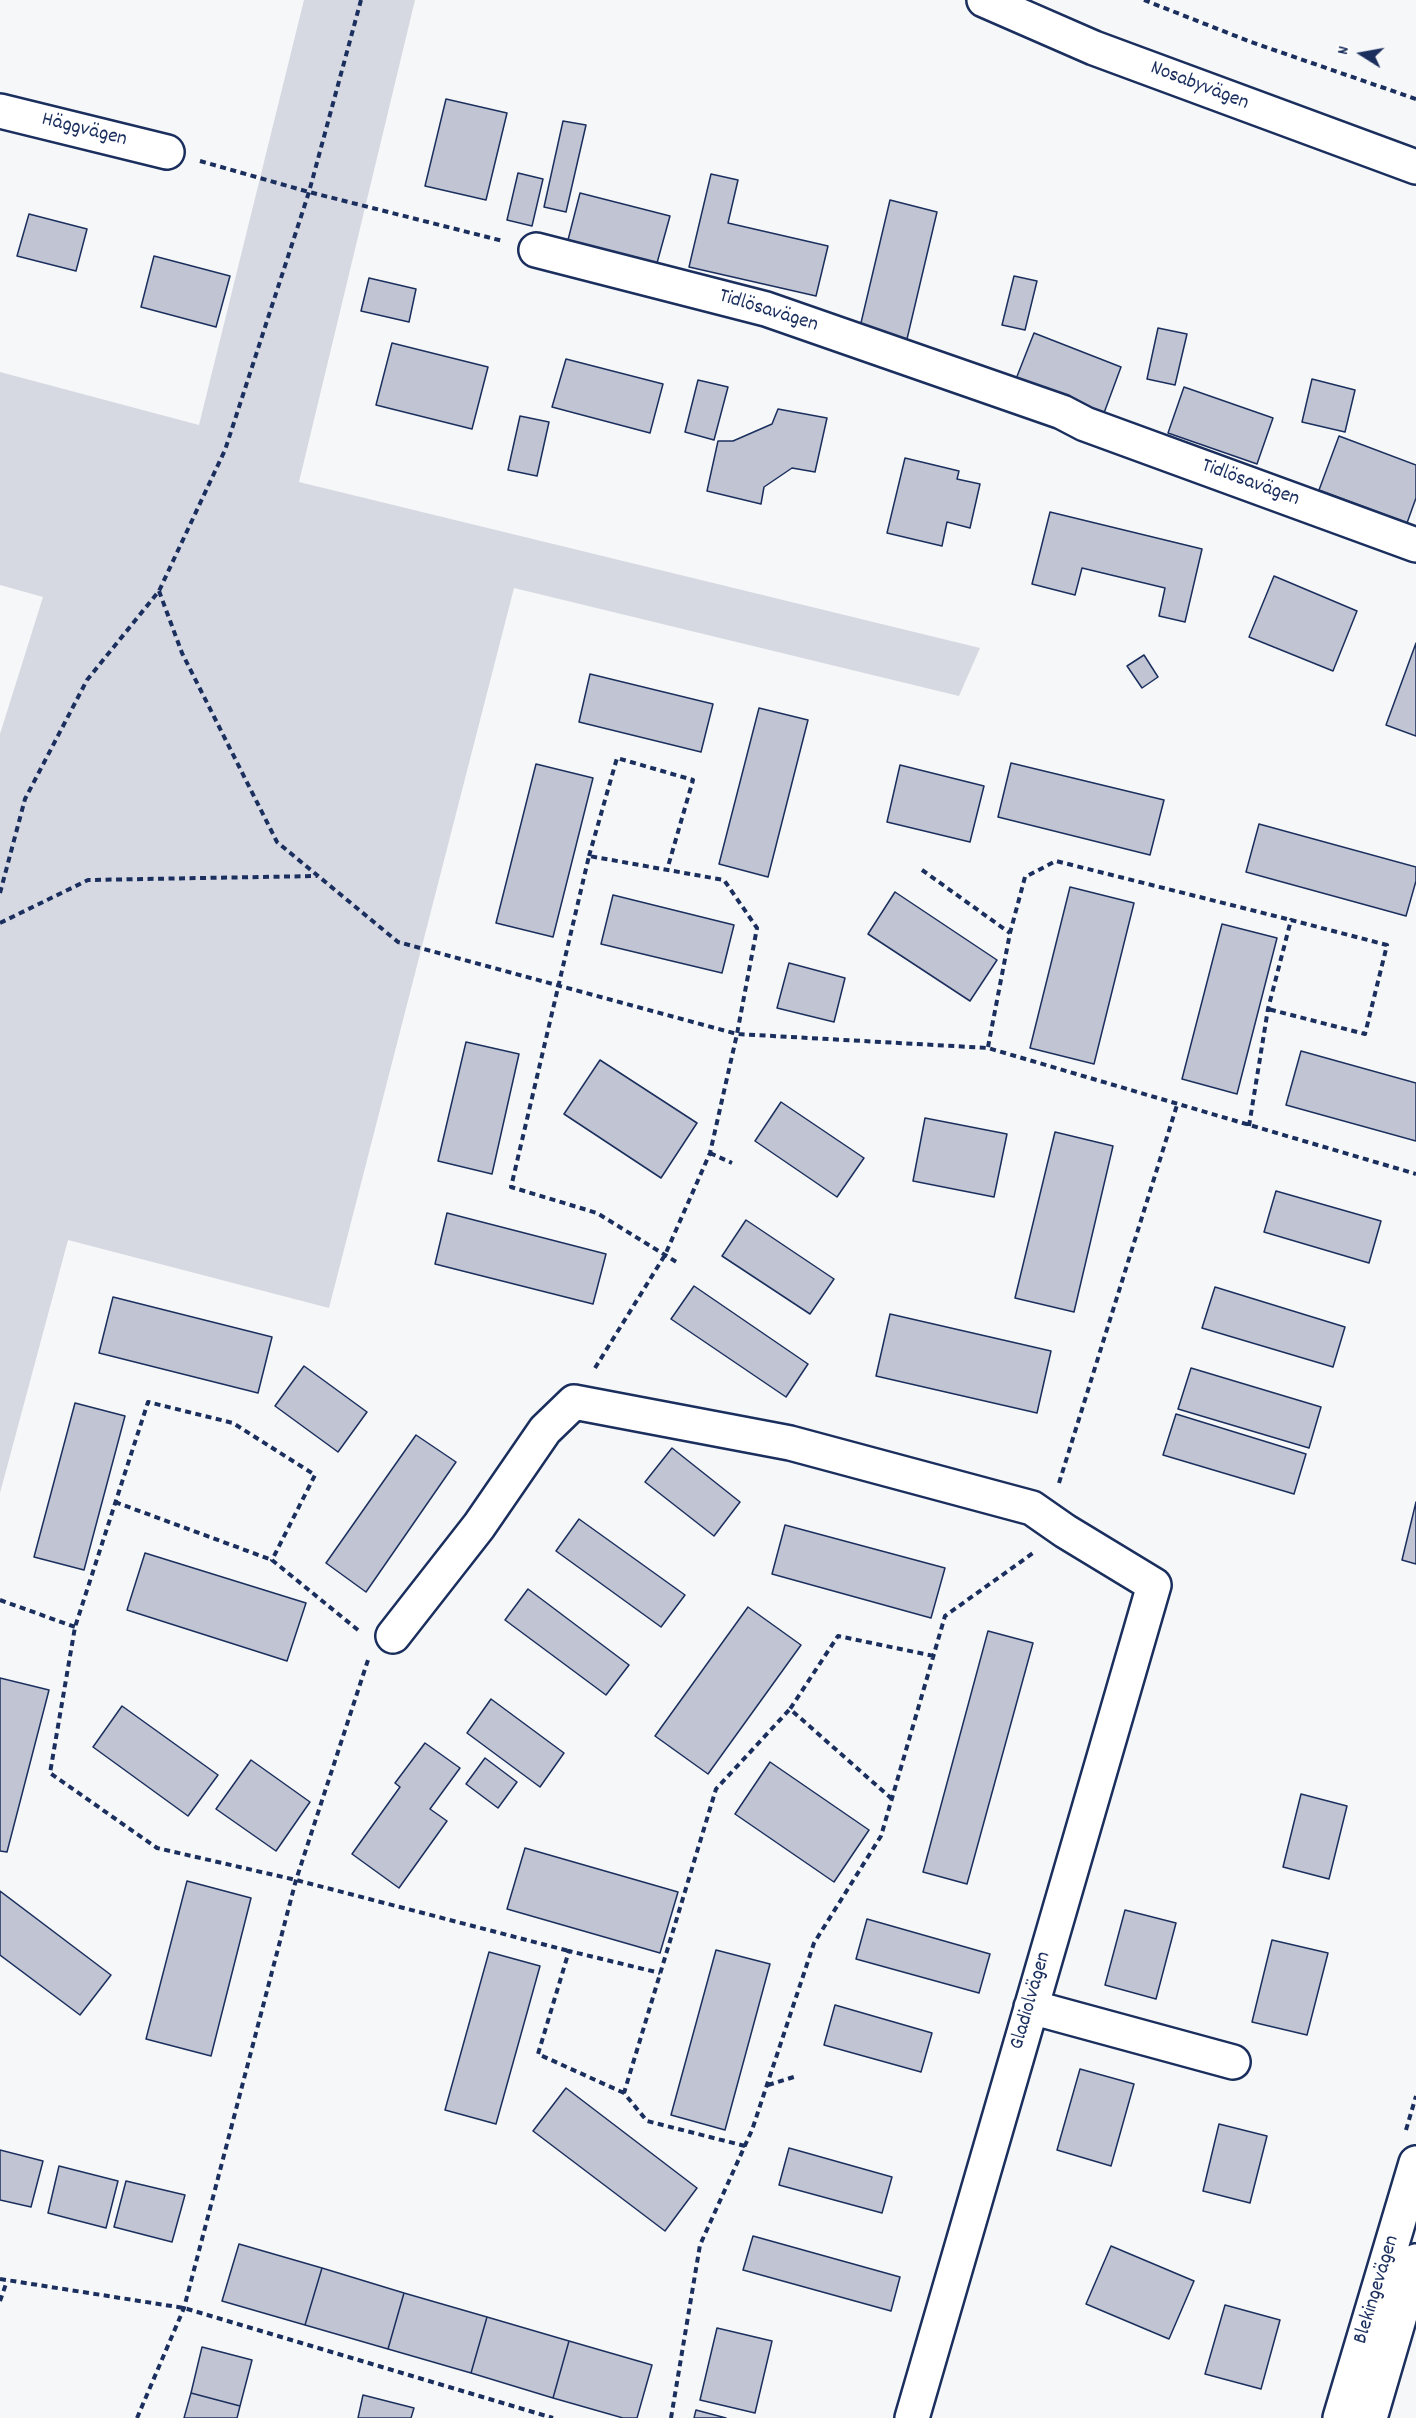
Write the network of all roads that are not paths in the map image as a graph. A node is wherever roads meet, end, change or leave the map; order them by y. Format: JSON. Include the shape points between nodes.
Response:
{"nodes":[{"id":1,"x":984,"y":0,"type":"edge"},
{"id":2,"x":0,"y":111,"type":"edge"},
{"id":3,"x":167,"y":152,"type":"road end"},
{"id":4,"x":1416,"y":167,"type":"edge"},
{"id":5,"x":536,"y":250,"type":"road end"},
{"id":6,"x":1416,"y":545,"type":"edge"},
{"id":7,"x":376,"y":1640,"type":"road end"},
{"id":8,"x":1031,"y":2007,"type":"junction"},
{"id":9,"x":1233,"y":2062,"type":"dead end"},
{"id":10,"x":1416,"y":2163,"type":"edge"},
{"id":11,"x":1416,"y":2261,"type":"edge"},
{"id":12,"x":912,"y":2418,"type":"edge"},
{"id":13,"x":1340,"y":2418,"type":"edge"},
{"id":14,"x":1370,"y":2418,"type":"edge"}],
"edges":[{"from":1,"to":4,"type":"street","name":"Nosabyvägen","via":[[1094,48]]},
{"from":2,"to":3,"type":"street","name":"Häggvägen"},
{"from":5,"to":6,"type":"street","name":"Tidlösavägen","via":[[766,309],[1062,412],[1085,424]]},
{"from":7,"to":8,"type":"street","name":"Gladiolvägen","via":[[479,1526],[545,1430],[574,1402],[790,1443],[1032,1508],[1154,1585]]},
{"from":8,"to":9,"type":"street"},
{"from":8,"to":12,"type":"street","name":"Gladiolvägen"},
{"from":10,"to":13,"type":"street","name":"Blekingevägen"},
{"from":11,"to":14,"type":"street","name":"Blekingevägen"}]}
